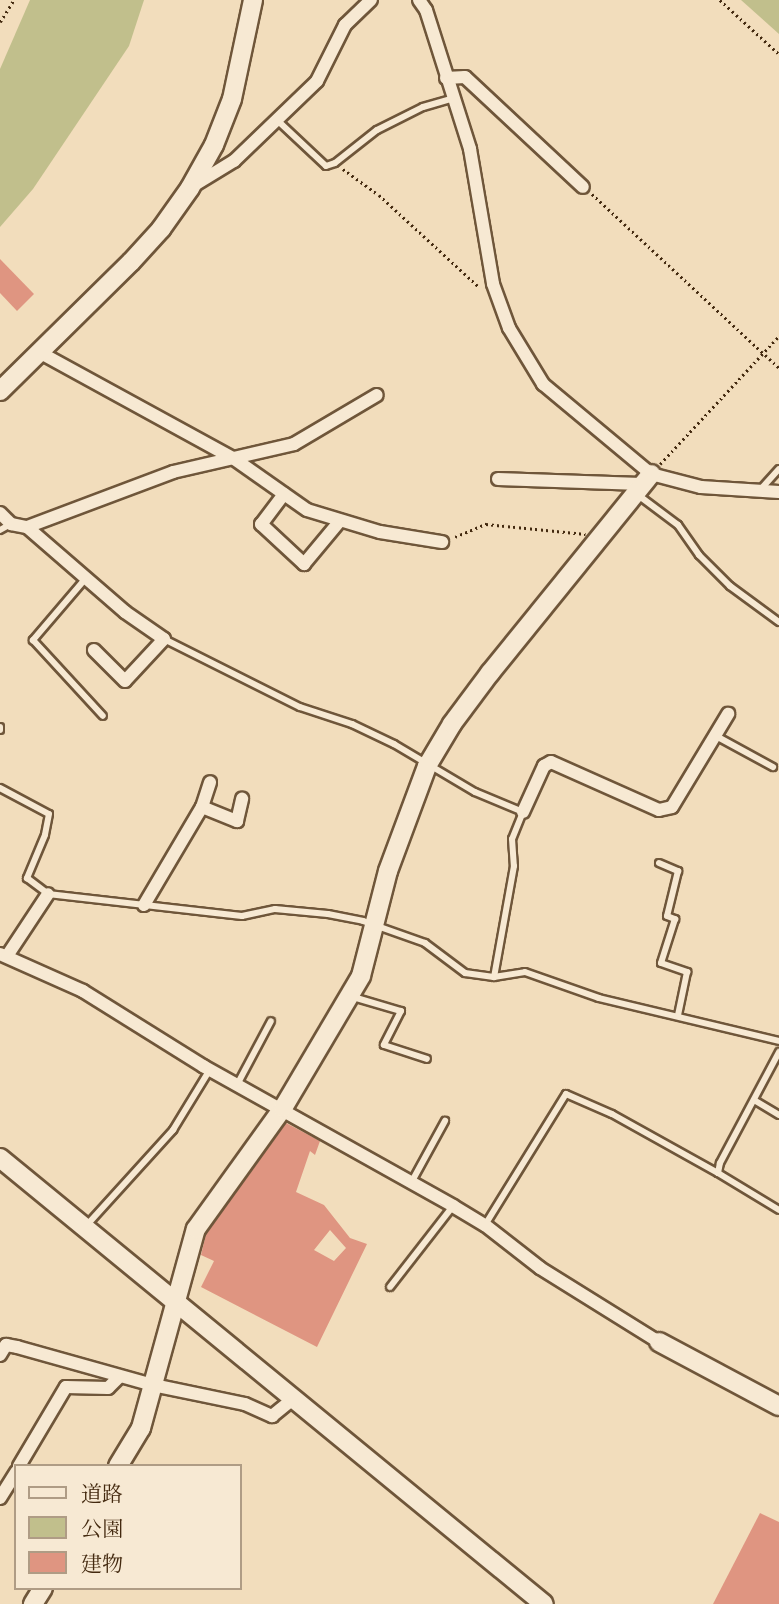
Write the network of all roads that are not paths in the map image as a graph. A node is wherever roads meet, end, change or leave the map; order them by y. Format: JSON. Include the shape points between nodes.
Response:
{"nodes":[{"id":1,"x":253,"y":0,"type":"edge"},
{"id":2,"x":371,"y":0,"type":"edge"},
{"id":3,"x":419,"y":0,"type":"edge"},
{"id":4,"x":446,"y":78,"type":"junction"},
{"id":5,"x":456,"y":97,"type":"junction"},
{"id":6,"x":276,"y":120,"type":"junction"},
{"id":7,"x":583,"y":187,"type":"road end"},
{"id":8,"x":190,"y":188,"type":"junction"},
{"id":9,"x":39,"y":352,"type":"junction"},
{"id":10,"x":0,"y":391,"type":"edge"},
{"id":11,"x":377,"y":395,"type":"dead end"},
{"id":12,"x":233,"y":458,"type":"junction"},
{"id":13,"x":779,"y":469,"type":"edge"},
{"id":14,"x":498,"y":479,"type":"dead end"},
{"id":15,"x":642,"y":483,"type":"junction"},
{"id":16,"x":758,"y":491,"type":"junction"},
{"id":17,"x":779,"y":492,"type":"edge"},
{"id":18,"x":284,"y":494,"type":"junction"},
{"id":19,"x":0,"y":513,"type":"edge"},
{"id":20,"x":339,"y":522,"type":"junction"},
{"id":21,"x":5,"y":527,"type":"edge"},
{"id":22,"x":27,"y":527,"type":"junction"},
{"id":23,"x":442,"y":542,"type":"road end"},
{"id":24,"x":86,"y":578,"type":"junction"},
{"id":25,"x":779,"y":622,"type":"edge"},
{"id":26,"x":164,"y":639,"type":"junction"},
{"id":27,"x":94,"y":650,"type":"dead end"},
{"id":28,"x":728,"y":714,"type":"dead end"},
{"id":29,"x":103,"y":716,"type":"dead end"},
{"id":30,"x":715,"y":735,"type":"junction"},
{"id":31,"x":427,"y":766,"type":"junction"},
{"id":32,"x":773,"y":767,"type":"dead end"},
{"id":33,"x":210,"y":782,"type":"dead end"},
{"id":34,"x":0,"y":788,"type":"edge"},
{"id":35,"x":242,"y":799,"type":"dead end"},
{"id":36,"x":202,"y":807,"type":"junction"},
{"id":37,"x":523,"y":812,"type":"junction"},
{"id":38,"x":659,"y":863,"type":"dead end"},
{"id":39,"x":48,"y":894,"type":"junction"},
{"id":40,"x":144,"y":905,"type":"junction"},
{"id":41,"x":374,"y":925,"type":"junction"},
{"id":42,"x":4,"y":955,"type":"edge"},
{"id":43,"x":494,"y":977,"type":"junction"},
{"id":44,"x":349,"y":996,"type":"junction"},
{"id":45,"x":678,"y":1015,"type":"junction"},
{"id":46,"x":271,"y":1021,"type":"dead end"},
{"id":47,"x":779,"y":1041,"type":"edge"},
{"id":48,"x":779,"y":1052,"type":"edge"},
{"id":49,"x":427,"y":1059,"type":"dead end"},
{"id":50,"x":210,"y":1069,"type":"junction"},
{"id":51,"x":238,"y":1083,"type":"junction"},
{"id":52,"x":754,"y":1100,"type":"junction"},
{"id":53,"x":282,"y":1108,"type":"junction"},
{"id":54,"x":779,"y":1115,"type":"edge"},
{"id":55,"x":445,"y":1121,"type":"dead end"},
{"id":56,"x":0,"y":1158,"type":"edge"},
{"id":57,"x":718,"y":1173,"type":"junction"},
{"id":58,"x":411,"y":1183,"type":"junction"},
{"id":59,"x":453,"y":1206,"type":"junction"},
{"id":60,"x":779,"y":1210,"type":"edge"},
{"id":61,"x":485,"y":1225,"type":"junction"},
{"id":62,"x":85,"y":1228,"type":"junction"},
{"id":63,"x":390,"y":1287,"type":"dead end"},
{"id":64,"x":174,"y":1301,"type":"junction"},
{"id":65,"x":659,"y":1342,"type":"joint"},
{"id":66,"x":2,"y":1348,"type":"edge"},
{"id":67,"x":119,"y":1377,"type":"junction"},
{"id":68,"x":153,"y":1385,"type":"junction"},
{"id":69,"x":292,"y":1401,"type":"junction"},
{"id":70,"x":779,"y":1406,"type":"edge"},
{"id":71,"x":20,"y":1464,"type":"edge"},
{"id":72,"x":119,"y":1464,"type":"edge"},
{"id":73,"x":14,"y":1475,"type":"edge"},
{"id":74,"x":0,"y":1498,"type":"edge"},
{"id":75,"x":544,"y":1604,"type":"edge"}],
"edges":[{"from":1,"to":8,"type":"street","via":[[232,99]]},
{"from":2,"to":6,"type":"street","via":[[345,26],[317,81]]},
{"from":3,"to":4,"type":"street"},
{"from":4,"to":5,"type":"street"},
{"from":4,"to":7,"type":"street","via":[[466,77]]},
{"from":5,"to":6,"type":"lane","via":[[377,130],[326,166]]},
{"from":5,"to":15,"type":"street","via":[[470,149],[493,284],[509,328],[544,384]]},
{"from":6,"to":8,"type":"street","via":[[234,161]]},
{"from":8,"to":9,"type":"street","via":[[131,262]]},
{"from":9,"to":10,"type":"street"},
{"from":9,"to":12,"type":"street"},
{"from":11,"to":12,"type":"street","via":[[295,444]]},
{"from":12,"to":18,"type":"street"},
{"from":12,"to":22,"type":"street","via":[[173,472]]},
{"from":13,"to":16,"type":"lane"},
{"from":14,"to":15,"type":"street"},
{"from":15,"to":16,"type":"street"},
{"from":15,"to":25,"type":"lane","via":[[699,555],[730,586]]},
{"from":15,"to":31,"type":"street","via":[[452,724]]},
{"from":16,"to":17,"type":"street"},
{"from":18,"to":20,"type":"street","via":[[307,510]]},
{"from":18,"to":20,"type":"street","via":[[261,524],[304,564]]},
{"from":19,"to":21,"type":"street"},
{"from":20,"to":23,"type":"street"},
{"from":21,"to":22,"type":"street"},
{"from":22,"to":24,"type":"street"},
{"from":24,"to":26,"type":"street"},
{"from":24,"to":29,"type":"lane","via":[[33,640]]},
{"from":26,"to":27,"type":"street","via":[[125,681]]},
{"from":26,"to":31,"type":"lane","via":[[300,707],[394,744]]},
{"from":28,"to":30,"type":"street"},
{"from":30,"to":32,"type":"lane"},
{"from":30,"to":37,"type":"street","via":[[672,807],[659,810],[551,761],[544,766]]},
{"from":31,"to":37,"type":"lane"},
{"from":31,"to":41,"type":"street","via":[[388,871]]},
{"from":33,"to":36,"type":"street"},
{"from":34,"to":39,"type":"lane","via":[[49,814],[27,878]]},
{"from":35,"to":36,"type":"street","via":[[237,821]]},
{"from":36,"to":40,"type":"street"},
{"from":37,"to":43,"type":"lane","via":[[512,839],[514,866]]},
{"from":38,"to":45,"type":"lane","via":[[678,871],[667,916],[675,919],[661,963],[687,972]]},
{"from":39,"to":40,"type":"lane"},
{"from":39,"to":42,"type":"street"},
{"from":40,"to":41,"type":"lane","via":[[242,916],[275,909],[300,910]]},
{"from":41,"to":43,"type":"lane","via":[[425,943],[466,973]]},
{"from":41,"to":44,"type":"street","via":[[361,976]]},
{"from":42,"to":50,"type":"street","via":[[83,991]]},
{"from":43,"to":45,"type":"lane","via":[[525,972],[599,998]]},
{"from":44,"to":49,"type":"lane","via":[[401,1011],[384,1045]]},
{"from":44,"to":53,"type":"street"},
{"from":45,"to":47,"type":"lane"},
{"from":46,"to":51,"type":"lane"},
{"from":48,"to":52,"type":"lane"},
{"from":50,"to":51,"type":"street"},
{"from":50,"to":62,"type":"lane","via":[[173,1130]]},
{"from":51,"to":53,"type":"street"},
{"from":52,"to":54,"type":"lane"},
{"from":52,"to":57,"type":"lane"},
{"from":53,"to":58,"type":"street"},
{"from":53,"to":64,"type":"street","via":[[196,1229]]},
{"from":55,"to":58,"type":"lane"},
{"from":56,"to":62,"type":"street"},
{"from":57,"to":60,"type":"lane"},
{"from":57,"to":61,"type":"lane","via":[[566,1094]]},
{"from":58,"to":59,"type":"street"},
{"from":59,"to":61,"type":"street"},
{"from":59,"to":63,"type":"lane"},
{"from":61,"to":65,"type":"street","via":[[540,1268]]},
{"from":62,"to":64,"type":"street"},
{"from":64,"to":68,"type":"street"},
{"from":64,"to":69,"type":"street"},
{"from":65,"to":70,"type":"street"},
{"from":66,"to":67,"type":"street"},
{"from":67,"to":68,"type":"street"},
{"from":67,"to":71,"type":"street","via":[[108,1388],[66,1387]]},
{"from":68,"to":69,"type":"street","via":[[245,1404],[272,1416]]},
{"from":68,"to":72,"type":"street","via":[[141,1428]]},
{"from":69,"to":75,"type":"street"},
{"from":73,"to":74,"type":"street"}]}
